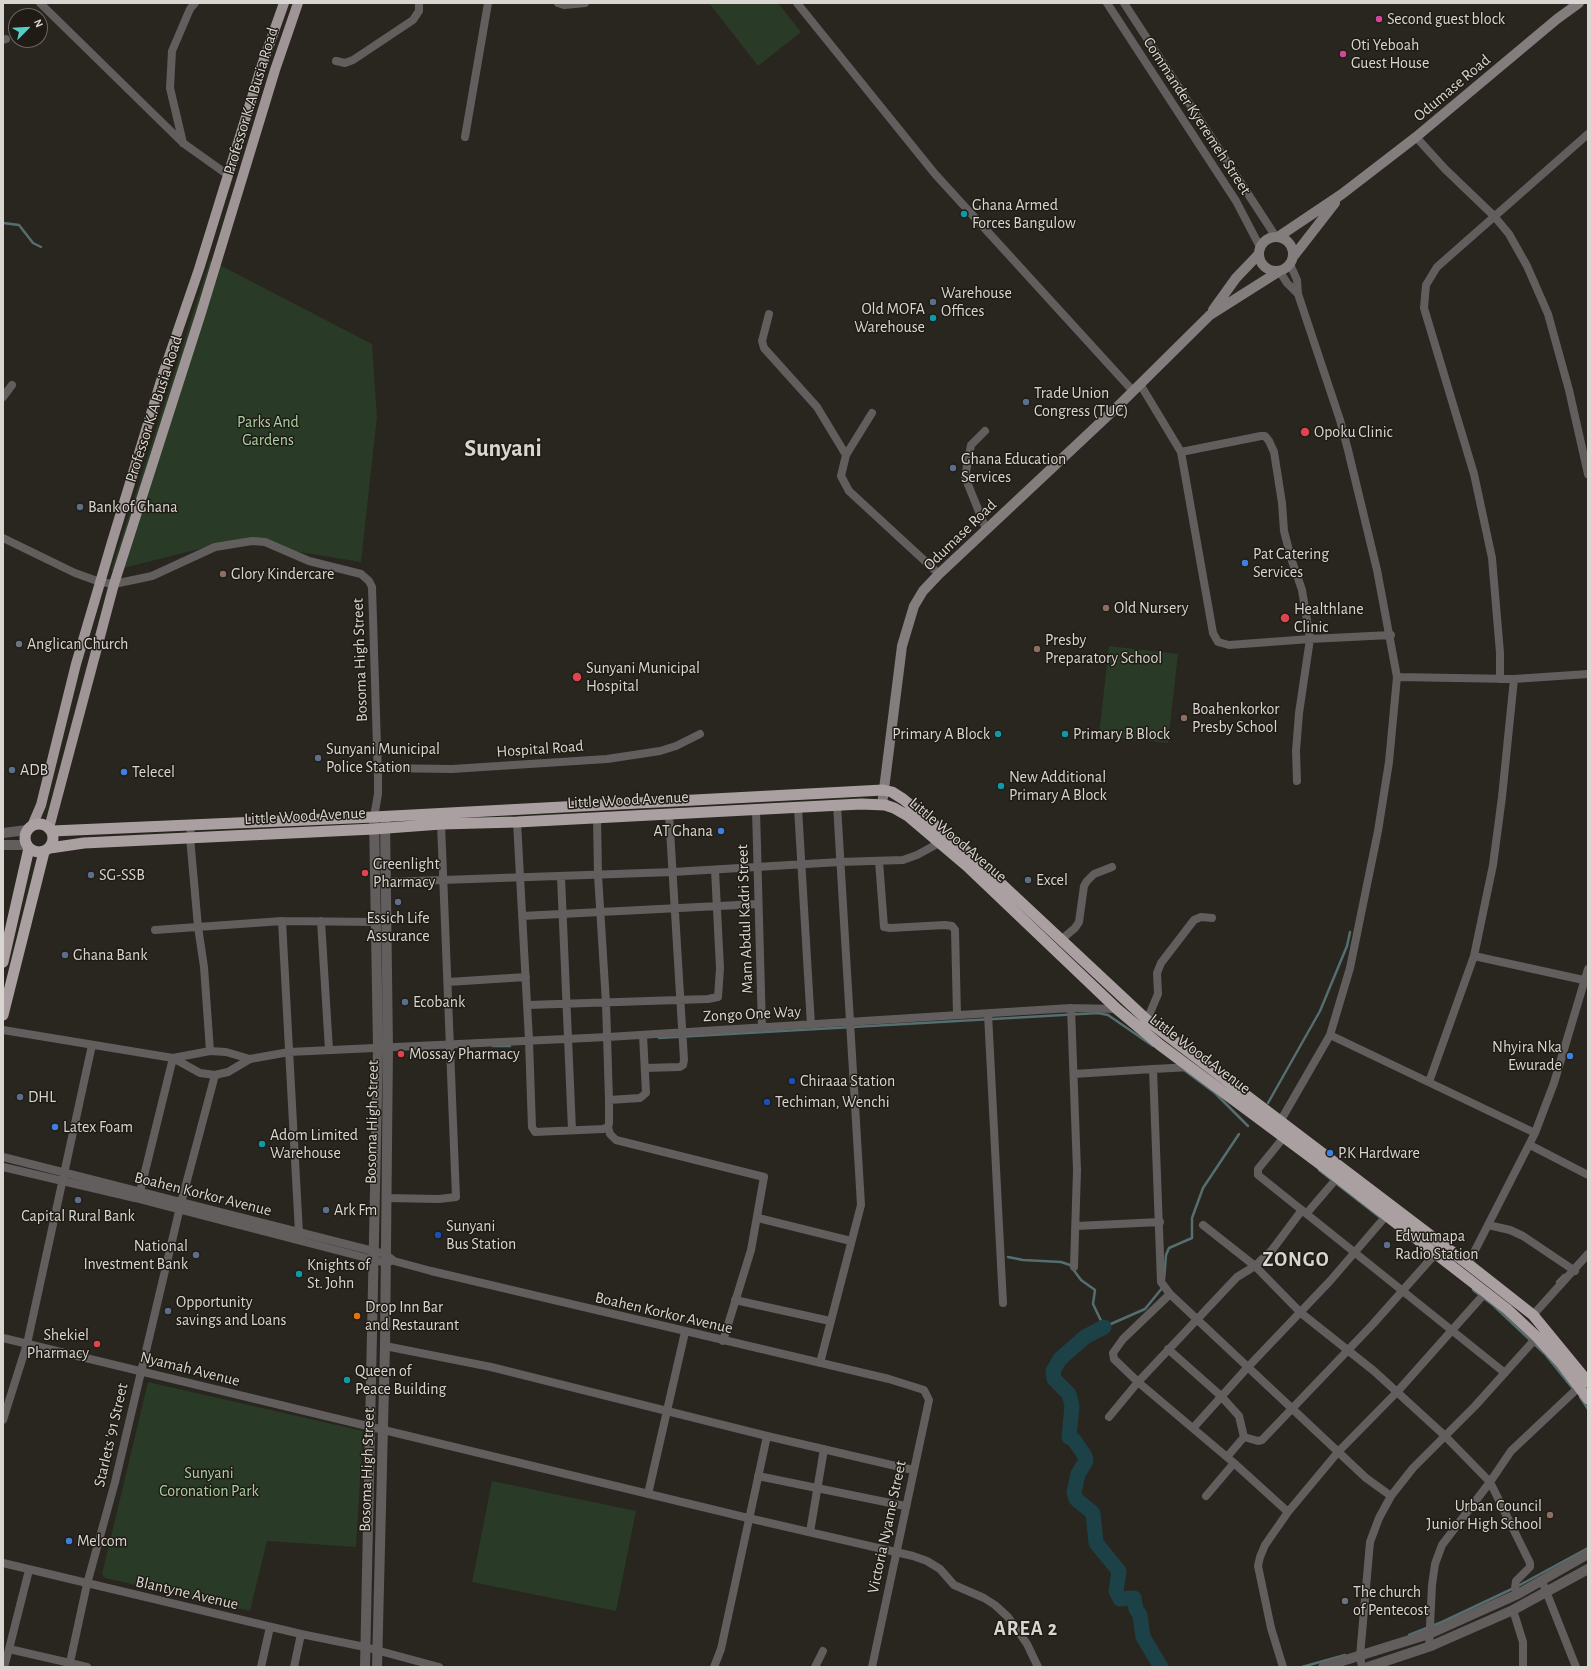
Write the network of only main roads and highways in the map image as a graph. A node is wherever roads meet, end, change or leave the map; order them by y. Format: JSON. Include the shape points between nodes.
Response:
{"nodes":[{"id":1,"x":298,"y":3,"type":"edge"},
{"id":2,"x":1579,"y":3,"type":"edge"},
{"id":3,"x":281,"y":5,"type":"edge"},
{"id":4,"x":1342,"y":194,"type":"junction"},
{"id":5,"x":1277,"y":237,"type":"junction"},
{"id":6,"x":1259,"y":251,"type":"junction"},
{"id":7,"x":1292,"y":260,"type":"junction"},
{"id":8,"x":1279,"y":272,"type":"junction"},
{"id":9,"x":1210,"y":314,"type":"junction"},
{"id":10,"x":883,"y":790,"type":"junction"},
{"id":11,"x":882,"y":804,"type":"junction"},
{"id":12,"x":562,"y":806,"type":"junction"},
{"id":13,"x":535,"y":807,"type":"junction"},
{"id":14,"x":562,"y":819,"type":"junction"},
{"id":15,"x":535,"y":821,"type":"junction"},
{"id":16,"x":30,"y":828,"type":"junction"},
{"id":17,"x":50,"y":830,"type":"junction"},
{"id":18,"x":28,"y":847,"type":"junction"},
{"id":19,"x":47,"y":850,"type":"junction"},
{"id":20,"x":3,"y":962,"type":"edge"},
{"id":21,"x":3,"y":1016,"type":"edge"},
{"id":22,"x":1584,"y":1384,"type":"edge"},
{"id":23,"x":1588,"y":1399,"type":"edge"}],
"edges":[{"from":1,"to":17,"type":"main road","name":"Professor K.A Busia Road","via":[[114,584]]},
{"from":2,"to":4,"type":"main road","name":"Odumase Road","via":[[1416,137]]},
{"from":3,"to":16,"type":"main road","name":"Professor K.A Busia Road","via":[[199,269],[164,371],[76,664],[41,805]]},
{"from":4,"to":5,"type":"main road","name":"Odumase Road"},
{"from":4,"to":7,"type":"main road","name":"Odumase Road"},
{"from":5,"to":6,"type":"main road","via":[[1266,240]]},
{"from":5,"to":7,"type":"main road","via":[[1289,244]]},
{"from":6,"to":8,"type":"main road","via":[[1259,261],[1267,270]]},
{"from":6,"to":9,"type":"main road","name":"Odumase Road"},
{"from":7,"to":8,"type":"main road"},
{"from":8,"to":9,"type":"main road","name":"Odumase Road"},
{"from":9,"to":10,"type":"main road","name":"Odumase Road","via":[[924,591],[914,606],[907,625],[897,675]]},
{"from":10,"to":11,"type":"main road","name":"Odumase Road"},
{"from":10,"to":12,"type":"highway","name":"Little Wood Avenue"},
{"from":10,"to":22,"type":"highway","name":"Little Wood Avenue","via":[[903,799],[963,848],[1147,1020],[1533,1315]]},
{"from":11,"to":14,"type":"highway","name":"Little Wood Avenue"},
{"from":11,"to":22,"type":"highway","name":"Little Wood Avenue","via":[[908,816],[940,843],[1160,1045],[1486,1292],[1537,1337]]},
{"from":12,"to":13,"type":"highway","name":"Little Wood Avenue"},
{"from":12,"to":14,"type":"highway"},
{"from":13,"to":15,"type":"highway"},
{"from":13,"to":17,"type":"highway","name":"Little Wood Avenue"},
{"from":14,"to":15,"type":"highway","name":"Little Wood Avenue"},
{"from":15,"to":19,"type":"highway","name":"Little Wood Avenue","via":[[84,843]]},
{"from":16,"to":17,"type":"highway","via":[[39,824]]},
{"from":16,"to":18,"type":"highway","via":[[25,838]]},
{"from":17,"to":19,"type":"highway","via":[[54,840]]},
{"from":18,"to":19,"type":"highway","via":[[36,852]]},
{"from":18,"to":20,"type":"highway"},
{"from":19,"to":21,"type":"highway"},
{"from":22,"to":23,"type":"highway","name":"Little Wood Avenue"}]}
